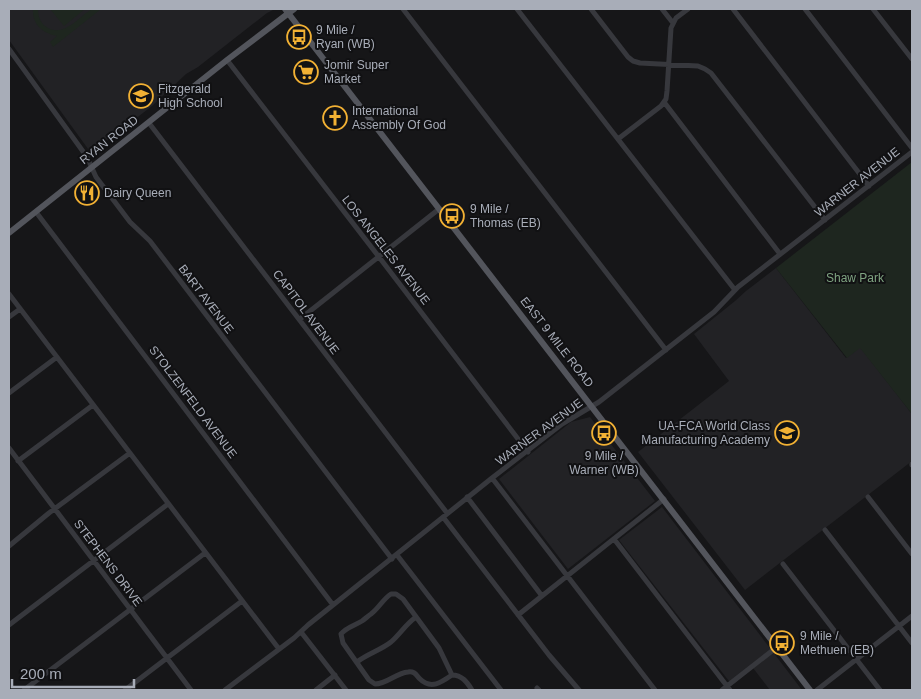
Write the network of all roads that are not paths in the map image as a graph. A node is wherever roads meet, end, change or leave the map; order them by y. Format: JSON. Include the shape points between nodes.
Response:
{"nodes":[{"id":1,"x":402,"y":9,"type":"edge"},
{"id":2,"x":517,"y":9,"type":"edge"},
{"id":3,"x":591,"y":9,"type":"edge"},
{"id":4,"x":662,"y":9,"type":"edge"},
{"id":5,"x":688,"y":9,"type":"edge"},
{"id":6,"x":733,"y":9,"type":"edge"},
{"id":7,"x":805,"y":9,"type":"edge"},
{"id":8,"x":873,"y":9,"type":"edge"},
{"id":9,"x":289,"y":10,"type":"edge"},
{"id":10,"x":673,"y":23,"type":"junction"},
{"id":11,"x":9,"y":49,"type":"edge"},
{"id":12,"x":226,"y":60,"type":"junction"},
{"id":13,"x":912,"y":60,"type":"edge"},
{"id":14,"x":668,"y":65,"type":"junction"},
{"id":15,"x":664,"y":102,"type":"junction"},
{"id":16,"x":149,"y":123,"type":"junction"},
{"id":17,"x":618,"y":139,"type":"junction"},
{"id":18,"x":912,"y":148,"type":"edge"},
{"id":19,"x":912,"y":152,"type":"edge"},
{"id":20,"x":92,"y":168,"type":"junction"},
{"id":21,"x":869,"y":186,"type":"junction"},
{"id":22,"x":439,"y":209,"type":"junction"},
{"id":23,"x":36,"y":212,"type":"junction"},
{"id":24,"x":825,"y":220,"type":"junction"},
{"id":25,"x":9,"y":233,"type":"edge"},
{"id":26,"x":780,"y":254,"type":"junction"},
{"id":27,"x":379,"y":257,"type":"junction"},
{"id":28,"x":734,"y":290,"type":"junction"},
{"id":29,"x":9,"y":294,"type":"edge"},
{"id":30,"x":20,"y":309,"type":"junction"},
{"id":31,"x":9,"y":317,"type":"edge"},
{"id":32,"x":300,"y":320,"type":"junction"},
{"id":33,"x":666,"y":350,"type":"junction"},
{"id":34,"x":56,"y":357,"type":"junction"},
{"id":35,"x":9,"y":393,"type":"edge"},
{"id":36,"x":93,"y":405,"type":"junction"},
{"id":37,"x":592,"y":406,"type":"junction"},
{"id":38,"x":9,"y":448,"type":"edge"},
{"id":39,"x":528,"y":452,"type":"junction"},
{"id":40,"x":130,"y":454,"type":"junction"},
{"id":41,"x":18,"y":461,"type":"junction"},
{"id":42,"x":492,"y":478,"type":"junction"},
{"id":43,"x":868,"y":497,"type":"dead end"},
{"id":44,"x":467,"y":498,"type":"junction"},
{"id":45,"x":664,"y":500,"type":"junction"},
{"id":46,"x":168,"y":504,"type":"junction"},
{"id":47,"x":55,"y":509,"type":"junction"},
{"id":48,"x":445,"y":515,"type":"junction"},
{"id":49,"x":826,"y":530,"type":"dead end"},
{"id":50,"x":614,"y":539,"type":"junction"},
{"id":51,"x":9,"y":546,"type":"edge"},
{"id":52,"x":205,"y":553,"type":"junction"},
{"id":53,"x":912,"y":554,"type":"edge"},
{"id":54,"x":395,"y":557,"type":"junction"},
{"id":55,"x":94,"y":561,"type":"junction"},
{"id":56,"x":783,"y":564,"type":"dead end"},
{"id":57,"x":567,"y":576,"type":"junction"},
{"id":58,"x":542,"y":596,"type":"junction"},
{"id":59,"x":242,"y":601,"type":"junction"},
{"id":60,"x":333,"y":605,"type":"junction"},
{"id":61,"x":130,"y":609,"type":"junction"},
{"id":62,"x":518,"y":615,"type":"junction"},
{"id":63,"x":912,"y":616,"type":"edge"},
{"id":64,"x":416,"y":617,"type":"junction"},
{"id":65,"x":9,"y":625,"type":"edge"},
{"id":66,"x":899,"y":626,"type":"junction"},
{"id":67,"x":301,"y":632,"type":"junction"},
{"id":68,"x":912,"y":643,"type":"edge"},
{"id":69,"x":777,"y":647,"type":"junction"},
{"id":70,"x":279,"y":650,"type":"junction"},
{"id":71,"x":167,"y":658,"type":"junction"},
{"id":72,"x":857,"y":660,"type":"junction"},
{"id":73,"x":357,"y":662,"type":"junction"},
{"id":74,"x":335,"y":675,"type":"junction"},
{"id":75,"x":452,"y":675,"type":"junction"},
{"id":76,"x":382,"y":683,"type":"junction"},
{"id":77,"x":729,"y":688,"type":"edge"},
{"id":78,"x":24,"y":690,"type":"edge"},
{"id":79,"x":124,"y":690,"type":"edge"},
{"id":80,"x":191,"y":690,"type":"edge"},
{"id":81,"x":224,"y":690,"type":"edge"},
{"id":82,"x":316,"y":690,"type":"edge"},
{"id":83,"x":346,"y":690,"type":"edge"},
{"id":84,"x":385,"y":690,"type":"edge"},
{"id":85,"x":472,"y":690,"type":"edge"},
{"id":86,"x":501,"y":690,"type":"edge"},
{"id":87,"x":579,"y":690,"type":"edge"},
{"id":88,"x":655,"y":690,"type":"edge"},
{"id":89,"x":722,"y":690,"type":"edge"},
{"id":90,"x":810,"y":690,"type":"edge"},
{"id":91,"x":817,"y":690,"type":"edge"},
{"id":92,"x":880,"y":690,"type":"edge"}],
"edges":[{"from":1,"to":33,"type":"street"},
{"from":2,"to":17,"type":"street"},
{"from":3,"to":14,"type":"street","via":[[630,59]]},
{"from":4,"to":10,"type":"street"},
{"from":5,"to":10,"type":"street"},
{"from":6,"to":21,"type":"street"},
{"from":7,"to":18,"type":"street"},
{"from":8,"to":13,"type":"street"},
{"from":9,"to":12,"type":"main road","name":"RYAN ROAD"},
{"from":9,"to":22,"type":"main road","name":"EAST 9 MILE ROAD"},
{"from":10,"to":14,"type":"street"},
{"from":11,"to":20,"type":"street","name":"BART AVENUE"},
{"from":12,"to":16,"type":"main road","name":"RYAN ROAD"},
{"from":12,"to":27,"type":"street","name":"LOS ANGELES AVENUE"},
{"from":14,"to":15,"type":"street"},
{"from":14,"to":24,"type":"street","via":[[698,66],[711,73]]},
{"from":15,"to":17,"type":"street"},
{"from":15,"to":26,"type":"street"},
{"from":16,"to":20,"type":"main road","name":"RYAN ROAD"},
{"from":16,"to":32,"type":"street","name":"CAPITOL AVENUE"},
{"from":17,"to":28,"type":"street"},
{"from":19,"to":21,"type":"street","name":"WARNER AVENUE"},
{"from":20,"to":23,"type":"main road","name":"RYAN ROAD"},
{"from":20,"to":54,"type":"street","name":"BART AVENUE","via":[[123,213],[150,241]]},
{"from":21,"to":24,"type":"street","name":"WARNER AVENUE"},
{"from":22,"to":27,"type":"street"},
{"from":22,"to":37,"type":"main road","name":"EAST 9 MILE ROAD"},
{"from":23,"to":25,"type":"main road","name":"RYAN ROAD"},
{"from":23,"to":60,"type":"street","name":"STOLZENFELD AVENUE"},
{"from":24,"to":26,"type":"street","name":"WARNER AVENUE"},
{"from":26,"to":28,"type":"street","name":"WARNER AVENUE"},
{"from":27,"to":32,"type":"street"},
{"from":27,"to":39,"type":"street","name":"LOS ANGELES AVENUE"},
{"from":28,"to":33,"type":"street","name":"WARNER AVENUE","via":[[714,312]]},
{"from":29,"to":30,"type":"street"},
{"from":30,"to":31,"type":"street"},
{"from":30,"to":34,"type":"street"},
{"from":32,"to":48,"type":"street","name":"CAPITOL AVENUE"},
{"from":33,"to":37,"type":"street","name":"WARNER AVENUE"},
{"from":34,"to":35,"type":"street"},
{"from":34,"to":36,"type":"street"},
{"from":36,"to":40,"type":"street"},
{"from":36,"to":41,"type":"street"},
{"from":37,"to":39,"type":"street","name":"WARNER AVENUE"},
{"from":37,"to":45,"type":"main road","name":"EAST 9 MILE ROAD"},
{"from":38,"to":41,"type":"street","name":"STEPHENS DRIVE"},
{"from":39,"to":42,"type":"street","name":"WARNER AVENUE"},
{"from":40,"to":46,"type":"street"},
{"from":40,"to":47,"type":"street"},
{"from":41,"to":47,"type":"street","name":"STEPHENS DRIVE"},
{"from":42,"to":44,"type":"street","name":"WARNER AVENUE"},
{"from":42,"to":57,"type":"street"},
{"from":43,"to":53,"type":"street"},
{"from":44,"to":48,"type":"street","name":"WARNER AVENUE"},
{"from":44,"to":58,"type":"street"},
{"from":45,"to":50,"type":"street"},
{"from":45,"to":69,"type":"main road","name":"EAST 9 MILE ROAD"},
{"from":46,"to":52,"type":"street"},
{"from":46,"to":55,"type":"street"},
{"from":47,"to":51,"type":"street"},
{"from":47,"to":55,"type":"street","name":"STEPHENS DRIVE"},
{"from":48,"to":54,"type":"street","name":"WARNER AVENUE"},
{"from":48,"to":62,"type":"street","name":"CAPITOL AVENUE"},
{"from":49,"to":66,"type":"street"},
{"from":50,"to":57,"type":"street"},
{"from":50,"to":77,"type":"street"},
{"from":52,"to":59,"type":"street"},
{"from":52,"to":61,"type":"street"},
{"from":54,"to":60,"type":"street","name":"WARNER AVENUE"},
{"from":54,"to":86,"type":"street","name":"BART AVENUE"},
{"from":55,"to":61,"type":"street","name":"STEPHENS DRIVE"},
{"from":55,"to":65,"type":"street"},
{"from":56,"to":72,"type":"street"},
{"from":57,"to":58,"type":"street"},
{"from":57,"to":88,"type":"street"},
{"from":58,"to":62,"type":"street"},
{"from":59,"to":70,"type":"street"},
{"from":59,"to":71,"type":"street"},
{"from":60,"to":67,"type":"street","name":"WARNER AVENUE"},
{"from":61,"to":71,"type":"street","name":"STEPHENS DRIVE"},
{"from":61,"to":78,"type":"street"},
{"from":62,"to":87,"type":"street","name":"CAPITOL AVENUE"},
{"from":63,"to":66,"type":"street"},
{"from":64,"to":73,"type":"street","via":[[386,646]]},
{"from":64,"to":73,"type":"street","via":[[396,594],[384,599],[374,612],[341,634],[343,643]]},
{"from":64,"to":75,"type":"street","via":[[439,648]]},
{"from":66,"to":68,"type":"street"},
{"from":66,"to":72,"type":"street"},
{"from":67,"to":70,"type":"street","name":"WARNER AVENUE"},
{"from":67,"to":74,"type":"street"},
{"from":69,"to":77,"type":"street"},
{"from":69,"to":90,"type":"main road","name":"EAST 9 MILE ROAD"},
{"from":70,"to":81,"type":"street","name":"WARNER AVENUE"},
{"from":71,"to":79,"type":"street"},
{"from":71,"to":80,"type":"street","name":"STEPHENS DRIVE"},
{"from":72,"to":91,"type":"street"},
{"from":72,"to":92,"type":"street"},
{"from":73,"to":76,"type":"street","via":[[372,683]]},
{"from":74,"to":82,"type":"street"},
{"from":74,"to":83,"type":"street"},
{"from":75,"to":76,"type":"street","via":[[433,685],[424,682],[414,672],[405,672]]},
{"from":75,"to":85,"type":"street","via":[[463,678]]},
{"from":76,"to":84,"type":"street"},
{"from":77,"to":89,"type":"street"}]}
